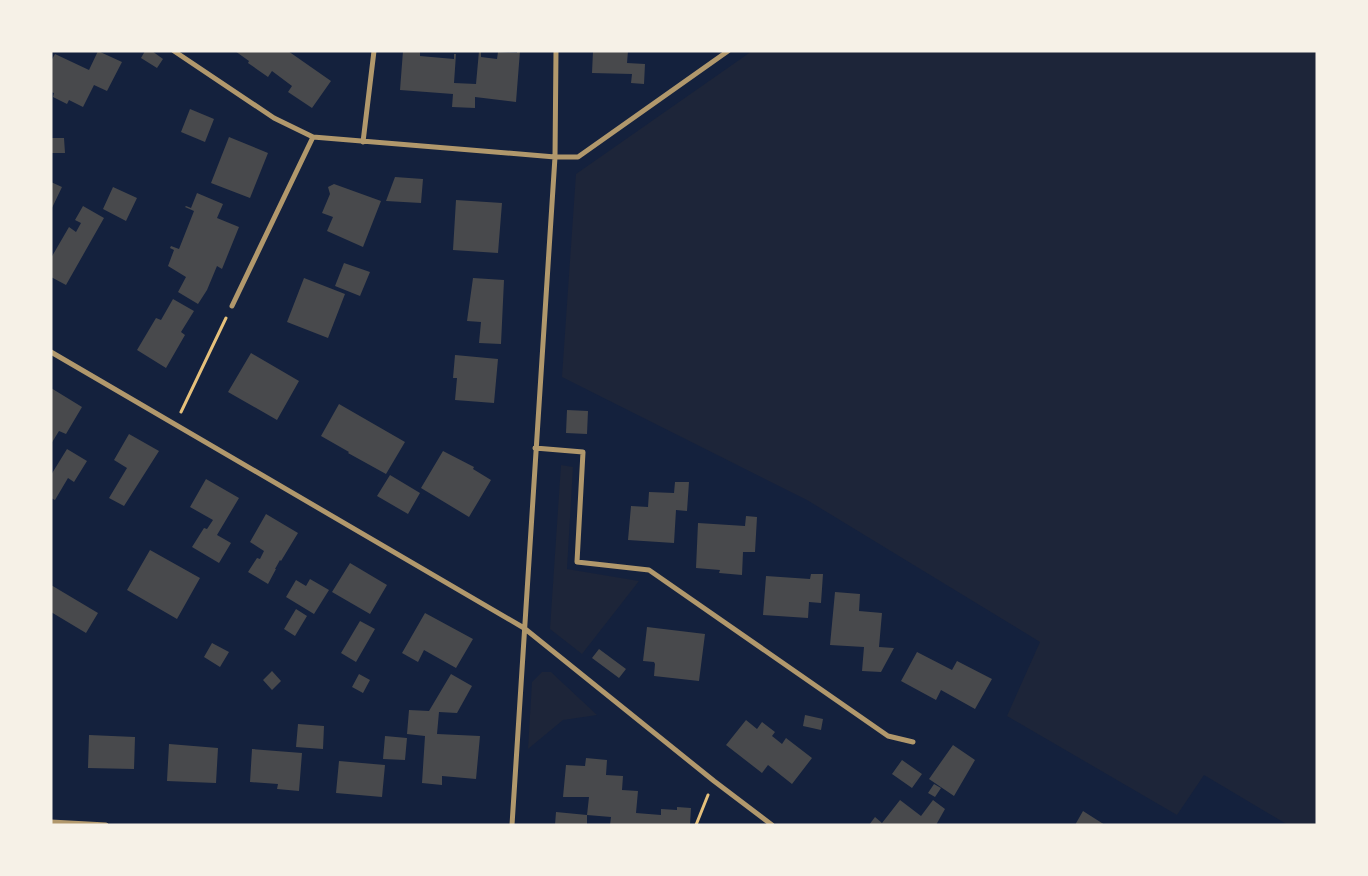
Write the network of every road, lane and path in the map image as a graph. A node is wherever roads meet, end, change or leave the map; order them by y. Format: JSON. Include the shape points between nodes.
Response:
{"nodes":[{"id":1,"x":174,"y":51,"type":"edge"},
{"id":2,"x":374,"y":51,"type":"edge"},
{"id":3,"x":556,"y":51,"type":"edge"},
{"id":4,"x":728,"y":51,"type":"edge"},
{"id":5,"x":313,"y":137,"type":"junction"},
{"id":6,"x":363,"y":142,"type":"junction"},
{"id":7,"x":555,"y":157,"type":"junction"},
{"id":8,"x":232,"y":306,"type":"joint"},
{"id":9,"x":51,"y":352,"type":"edge"},
{"id":10,"x":174,"y":425,"type":"junction"},
{"id":11,"x":535,"y":448,"type":"junction"},
{"id":12,"x":524,"y":628,"type":"junction"},
{"id":13,"x":913,"y":742,"type":"dead end"},
{"id":14,"x":714,"y":781,"type":"junction"},
{"id":15,"x":51,"y":822,"type":"edge"},
{"id":16,"x":106,"y":825,"type":"edge"},
{"id":17,"x":512,"y":825,"type":"edge"},
{"id":18,"x":696,"y":825,"type":"edge"},
{"id":19,"x":772,"y":825,"type":"edge"}],
"edges":[{"from":1,"to":5,"type":"street","via":[[274,118]]},
{"from":2,"to":6,"type":"street"},
{"from":3,"to":7,"type":"street"},
{"from":4,"to":7,"type":"street","via":[[578,157]]},
{"from":5,"to":6,"type":"street"},
{"from":5,"to":8,"type":"street"},
{"from":6,"to":7,"type":"street"},
{"from":7,"to":11,"type":"street"},
{"from":8,"to":10,"type":"path"},
{"from":9,"to":10,"type":"street"},
{"from":10,"to":12,"type":"street"},
{"from":11,"to":12,"type":"street"},
{"from":11,"to":13,"type":"street","via":[[583,452],[577,562],[648,570],[888,736]]},
{"from":12,"to":14,"type":"street"},
{"from":12,"to":17,"type":"street"},
{"from":14,"to":18,"type":"path"},
{"from":14,"to":19,"type":"street"},
{"from":15,"to":16,"type":"street"}]}
